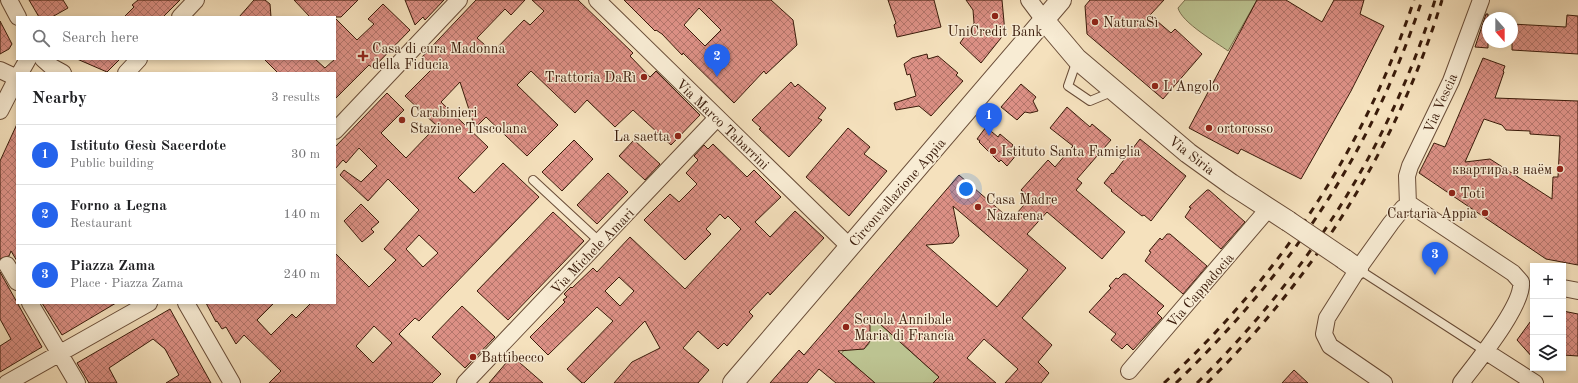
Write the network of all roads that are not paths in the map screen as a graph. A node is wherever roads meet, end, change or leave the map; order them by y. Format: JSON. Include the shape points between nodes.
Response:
{"nodes":[{"id":1,"x":9,"y":0,"type":"edge"},
{"id":2,"x":196,"y":0,"type":"edge"},
{"id":3,"x":459,"y":0,"type":"edge"},
{"id":4,"x":597,"y":0,"type":"edge"},
{"id":5,"x":1029,"y":0,"type":"edge"},
{"id":6,"x":1061,"y":0,"type":"edge"},
{"id":7,"x":1481,"y":0,"type":"edge"},
{"id":8,"x":17,"y":16,"type":"edge"},
{"id":9,"x":181,"y":16,"type":"edge"},
{"id":10,"x":1044,"y":20,"type":"junction"},
{"id":11,"x":1077,"y":59,"type":"junction"},
{"id":12,"x":27,"y":60,"type":"edge"},
{"id":13,"x":44,"y":60,"type":"edge"},
{"id":14,"x":138,"y":60,"type":"edge"},
{"id":15,"x":0,"y":70,"type":"edge"},
{"id":16,"x":21,"y":72,"type":"edge"},
{"id":17,"x":61,"y":72,"type":"edge"},
{"id":18,"x":127,"y":72,"type":"edge"},
{"id":19,"x":16,"y":78,"type":"edge"},
{"id":20,"x":16,"y":80,"type":"edge"},
{"id":21,"x":1114,"y":91,"type":"junction"},
{"id":22,"x":0,"y":112,"type":"edge"},
{"id":23,"x":717,"y":118,"type":"junction"},
{"id":24,"x":336,"y":130,"type":"edge"},
{"id":25,"x":533,"y":180,"type":"dead end"},
{"id":26,"x":1408,"y":206,"type":"junction"},
{"id":27,"x":1269,"y":208,"type":"junction"},
{"id":28,"x":600,"y":242,"type":"junction"},
{"id":29,"x":850,"y":247,"type":"junction"},
{"id":30,"x":1351,"y":264,"type":"junction"},
{"id":31,"x":8,"y":265,"type":"dead end"},
{"id":32,"x":16,"y":280,"type":"edge"},
{"id":33,"x":1527,"y":283,"type":"edge"},
{"id":34,"x":1566,"y":288,"type":"edge"},
{"id":35,"x":1578,"y":290,"type":"edge"},
{"id":36,"x":31,"y":304,"type":"edge"},
{"id":37,"x":146,"y":304,"type":"edge"},
{"id":38,"x":187,"y":304,"type":"edge"},
{"id":39,"x":1484,"y":352,"type":"junction"},
{"id":40,"x":59,"y":353,"type":"junction"},
{"id":41,"x":1130,"y":370,"type":"dead end"},
{"id":42,"x":7,"y":383,"type":"edge"},
{"id":43,"x":77,"y":383,"type":"edge"},
{"id":44,"x":232,"y":383,"type":"edge"},
{"id":45,"x":465,"y":383,"type":"edge"},
{"id":46,"x":733,"y":383,"type":"edge"},
{"id":47,"x":1384,"y":383,"type":"edge"},
{"id":48,"x":1461,"y":383,"type":"edge"},
{"id":49,"x":1535,"y":383,"type":"edge"}],
"edges":[{"from":1,"to":8,"type":"street"},
{"from":2,"to":9,"type":"street"},
{"from":3,"to":24,"type":"street"},
{"from":4,"to":23,"type":"street","name":"Via Marco Tabarrini"},
{"from":5,"to":10,"type":"street"},
{"from":6,"to":10,"type":"street","name":"Circonvallazione Appia"},
{"from":7,"to":26,"type":"street","name":"Via Vescia","via":[[1451,81],[1410,166],[1407,176]]},
{"from":10,"to":11,"type":"street","name":"Via Siria"},
{"from":10,"to":29,"type":"street","name":"Circonvallazione Appia"},
{"from":11,"to":21,"type":"street","name":"Via Siria"},
{"from":11,"to":21,"type":"lane","via":[[1068,86],[1090,101]]},
{"from":12,"to":16,"type":"street"},
{"from":13,"to":17,"type":"street"},
{"from":14,"to":18,"type":"street"},
{"from":15,"to":19,"type":"street"},
{"from":20,"to":22,"type":"street"},
{"from":21,"to":27,"type":"street","name":"Via Siria","via":[[1198,161]]},
{"from":23,"to":28,"type":"street","name":"Via Michele Amari"},
{"from":23,"to":29,"type":"street","name":"Via Marco Tabarrini"},
{"from":25,"to":28,"type":"lane"},
{"from":26,"to":30,"type":"street"},
{"from":26,"to":33,"type":"street","via":[[1417,207]]},
{"from":27,"to":30,"type":"street","name":"Via Siria","bridge":true},
{"from":27,"to":41,"type":"street","name":"Via Cappadocia"},
{"from":28,"to":45,"type":"street","name":"Via Michele Amari"},
{"from":29,"to":46,"type":"street","name":"Circonvallazione Appia"},
{"from":30,"to":39,"type":"lane"},
{"from":30,"to":47,"type":"street","via":[[1327,318],[1324,334],[1333,349]]},
{"from":31,"to":32,"type":"street"},
{"from":33,"to":39,"type":"street"},
{"from":34,"to":35,"type":"street"},
{"from":36,"to":40,"type":"street"},
{"from":37,"to":40,"type":"street"},
{"from":38,"to":44,"type":"street"},
{"from":39,"to":48,"type":"street"},
{"from":39,"to":49,"type":"street"},
{"from":40,"to":42,"type":"street"},
{"from":40,"to":43,"type":"street"}]}
